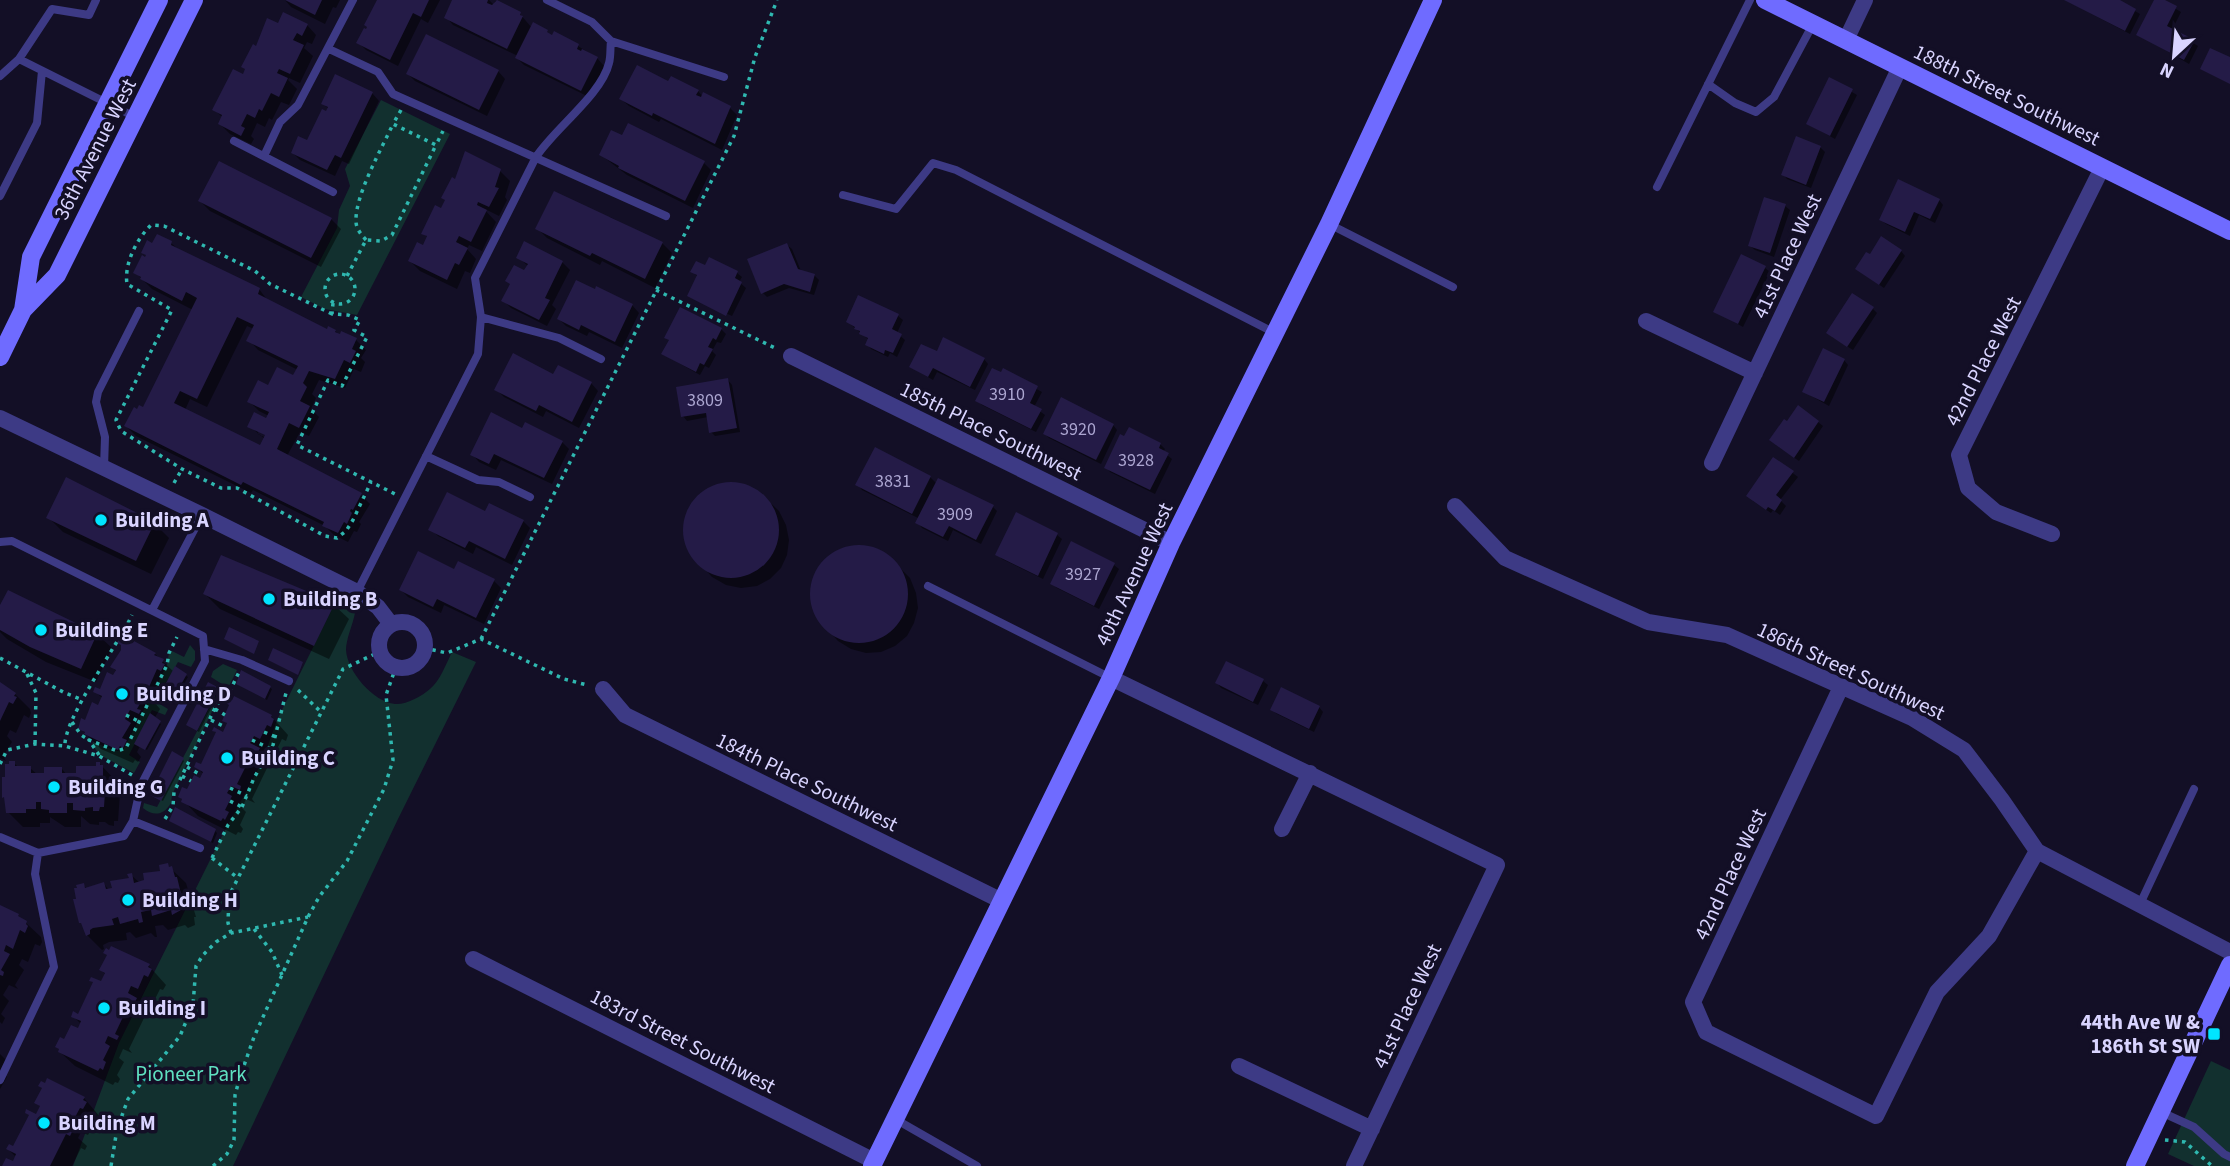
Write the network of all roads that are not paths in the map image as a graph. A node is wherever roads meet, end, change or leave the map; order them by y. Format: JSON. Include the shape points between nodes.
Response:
{"nodes":[{"id":1,"x":96,"y":0,"type":"edge"},
{"id":2,"x":159,"y":0,"type":"edge"},
{"id":3,"x":194,"y":0,"type":"edge"},
{"id":4,"x":353,"y":0,"type":"edge"},
{"id":5,"x":547,"y":0,"type":"edge"},
{"id":6,"x":1433,"y":0,"type":"edge"},
{"id":7,"x":1750,"y":0,"type":"edge"},
{"id":8,"x":1765,"y":0,"type":"edge"},
{"id":9,"x":1865,"y":0,"type":"edge"},
{"id":10,"x":52,"y":4,"type":"edge"},
{"id":11,"x":1813,"y":24,"type":"junction"},
{"id":12,"x":1846,"y":40,"type":"junction"},
{"id":13,"x":611,"y":41,"type":"junction"},
{"id":14,"x":329,"y":49,"type":"junction"},
{"id":15,"x":19,"y":59,"type":"junction"},
{"id":16,"x":1900,"y":67,"type":"junction"},
{"id":17,"x":42,"y":71,"type":"junction"},
{"id":18,"x":0,"y":76,"type":"edge"},
{"id":19,"x":724,"y":77,"type":"dead end"},
{"id":20,"x":1709,"y":84,"type":"junction"},
{"id":21,"x":108,"y":104,"type":"junction"},
{"id":22,"x":136,"y":118,"type":"junction"},
{"id":23,"x":234,"y":141,"type":"dead end"},
{"id":24,"x":264,"y":156,"type":"junction"},
{"id":25,"x":536,"y":157,"type":"junction"},
{"id":26,"x":2102,"y":168,"type":"junction"},
{"id":27,"x":1657,"y":187,"type":"dead end"},
{"id":28,"x":332,"y":192,"type":"dead end"},
{"id":29,"x":843,"y":195,"type":"dead end"},
{"id":30,"x":0,"y":196,"type":"edge"},
{"id":31,"x":666,"y":216,"type":"dead end"},
{"id":32,"x":1329,"y":224,"type":"junction"},
{"id":33,"x":2230,"y":231,"type":"edge"},
{"id":34,"x":1452,"y":287,"type":"dead end"},
{"id":35,"x":23,"y":310,"type":"junction"},
{"id":36,"x":139,"y":311,"type":"dead end"},
{"id":37,"x":481,"y":317,"type":"junction"},
{"id":38,"x":1646,"y":321,"type":"dead end"},
{"id":39,"x":1275,"y":333,"type":"junction"},
{"id":40,"x":791,"y":356,"type":"road end"},
{"id":41,"x":0,"y":357,"type":"edge"},
{"id":42,"x":601,"y":359,"type":"dead end"},
{"id":43,"x":1755,"y":373,"type":"junction"},
{"id":44,"x":0,"y":418,"type":"edge"},
{"id":45,"x":426,"y":456,"type":"junction"},
{"id":46,"x":1712,"y":463,"type":"dead end"},
{"id":47,"x":104,"y":468,"type":"junction"},
{"id":48,"x":530,"y":497,"type":"dead end"},
{"id":49,"x":1455,"y":506,"type":"dead end"},
{"id":50,"x":202,"y":514,"type":"junction"},
{"id":51,"x":2052,"y":534,"type":"dead end"},
{"id":52,"x":0,"y":542,"type":"edge"},
{"id":53,"x":1171,"y":543,"type":"junction"},
{"id":54,"x":928,"y":586,"type":"dead end"},
{"id":55,"x":357,"y":592,"type":"junction"},
{"id":56,"x":152,"y":610,"type":"junction"},
{"id":57,"x":391,"y":624,"type":"junction"},
{"id":58,"x":204,"y":649,"type":"junction"},
{"id":59,"x":1111,"y":678,"type":"junction"},
{"id":60,"x":289,"y":681,"type":"road end"},
{"id":61,"x":1841,"y":687,"type":"junction"},
{"id":62,"x":603,"y":689,"type":"road end"},
{"id":63,"x":1310,"y":773,"type":"junction"},
{"id":64,"x":2194,"y":789,"type":"dead end"},
{"id":65,"x":133,"y":821,"type":"junction"},
{"id":66,"x":1282,"y":829,"type":"dead end"},
{"id":67,"x":0,"y":837,"type":"edge"},
{"id":68,"x":200,"y":848,"type":"road end"},
{"id":69,"x":2037,"y":851,"type":"junction"},
{"id":70,"x":38,"y":853,"type":"junction"},
{"id":71,"x":1002,"y":901,"type":"junction"},
{"id":72,"x":2140,"y":904,"type":"junction"},
{"id":73,"x":2230,"y":952,"type":"edge"},
{"id":74,"x":473,"y":959,"type":"dead end"},
{"id":75,"x":2230,"y":965,"type":"edge"},
{"id":76,"x":1239,"y":1066,"type":"dead end"},
{"id":77,"x":0,"y":1080,"type":"edge"},
{"id":78,"x":2161,"y":1112,"type":"junction"},
{"id":79,"x":895,"y":1119,"type":"junction"},
{"id":80,"x":1371,"y":1129,"type":"junction"},
{"id":81,"x":2230,"y":1157,"type":"edge"},
{"id":82,"x":873,"y":1163,"type":"edge"},
{"id":83,"x":977,"y":1166,"type":"edge"},
{"id":84,"x":1354,"y":1166,"type":"edge"},
{"id":85,"x":2136,"y":1166,"type":"edge"}],
"edges":[{"from":1,"to":10,"type":"lane","via":[[89,15]]},
{"from":2,"to":21,"type":"street","name":"36th Avenue West"},
{"from":3,"to":22,"type":"street","name":"36th Avenue West"},
{"from":4,"to":14,"type":"lane"},
{"from":5,"to":13,"type":"lane","via":[[592,22]]},
{"from":6,"to":32,"type":"street","name":"40th Avenue West"},
{"from":7,"to":20,"type":"lane"},
{"from":8,"to":11,"type":"street","name":"188th Street Southwest"},
{"from":9,"to":12,"type":"street"},
{"from":10,"to":15,"type":"lane"},
{"from":11,"to":12,"type":"street","name":"188th Street Southwest"},
{"from":11,"to":20,"type":"lane","via":[[1774,97],[1756,112]]},
{"from":12,"to":16,"type":"street","name":"188th Street Southwest"},
{"from":13,"to":19,"type":"lane"},
{"from":13,"to":25,"type":"lane","via":[[609,65],[595,91]]},
{"from":14,"to":24,"type":"lane","via":[[298,105],[280,122]]},
{"from":14,"to":25,"type":"lane","via":[[378,72],[393,94]]},
{"from":15,"to":17,"type":"lane"},
{"from":15,"to":18,"type":"lane"},
{"from":16,"to":26,"type":"street","name":"188th Street Southwest"},
{"from":16,"to":43,"type":"street","name":"41st Place West"},
{"from":17,"to":21,"type":"lane"},
{"from":17,"to":30,"type":"lane","via":[[37,123]]},
{"from":20,"to":27,"type":"lane"},
{"from":21,"to":22,"type":"lane"},
{"from":21,"to":35,"type":"street","name":"36th Avenue West","via":[[31,257]]},
{"from":22,"to":35,"type":"street","name":"36th Avenue West","via":[[57,275]]},
{"from":23,"to":24,"type":"lane"},
{"from":24,"to":28,"type":"lane"},
{"from":25,"to":31,"type":"lane"},
{"from":25,"to":37,"type":"lane","via":[[475,278]]},
{"from":26,"to":33,"type":"street","name":"188th Street Southwest"},
{"from":26,"to":51,"type":"street","name":"42nd Place West","via":[[1959,455],[1968,488],[1996,512]]},
{"from":29,"to":39,"type":"lane","via":[[896,209],[933,163],[956,170]]},
{"from":32,"to":34,"type":"lane"},
{"from":32,"to":39,"type":"street","name":"40th Avenue West"},
{"from":35,"to":41,"type":"street","name":"36th Avenue West"},
{"from":36,"to":47,"type":"lane","via":[[98,392]]},
{"from":37,"to":42,"type":"lane","via":[[559,338]]},
{"from":37,"to":45,"type":"lane","via":[[478,355]]},
{"from":38,"to":43,"type":"street"},
{"from":39,"to":53,"type":"street","name":"40th Avenue West"},
{"from":40,"to":53,"type":"street","name":"185th Place Southwest"},
{"from":43,"to":46,"type":"street","name":"41st Place West"},
{"from":44,"to":47,"type":"street"},
{"from":45,"to":48,"type":"lane"},
{"from":45,"to":55,"type":"lane"},
{"from":47,"to":50,"type":"street"},
{"from":49,"to":61,"type":"street","name":"186th Street Southwest","via":[[1505,558],[1648,622],[1727,635]]},
{"from":50,"to":55,"type":"street"},
{"from":50,"to":56,"type":"lane"},
{"from":52,"to":56,"type":"lane","via":[[12,541]]},
{"from":53,"to":59,"type":"street","name":"40th Avenue West"},
{"from":54,"to":59,"type":"lane"},
{"from":55,"to":57,"type":"street"},
{"from":56,"to":58,"type":"lane","via":[[203,636]]},
{"from":57,"to":57,"type":"street","via":[[412,624],[422,635],[422,655],[412,666],[389,664],[380,652],[380,636]]},
{"from":58,"to":60,"type":"lane"},
{"from":58,"to":65,"type":"lane","via":[[205,661],[142,782]]},
{"from":59,"to":63,"type":"street"},
{"from":59,"to":71,"type":"street","name":"40th Avenue West"},
{"from":61,"to":69,"type":"street","name":"186th Street Southwest","via":[[1912,718],[1964,750]]},
{"from":61,"to":69,"type":"street","name":"42nd Place West","via":[[1693,1002],[1706,1032],[1876,1116],[1937,992],[1989,936]]},
{"from":62,"to":71,"type":"street","name":"184th Place Southwest","via":[[625,715]]},
{"from":63,"to":66,"type":"street"},
{"from":63,"to":80,"type":"street","name":"41st Place West","via":[[1497,865]]},
{"from":64,"to":72,"type":"lane"},
{"from":65,"to":68,"type":"lane"},
{"from":65,"to":70,"type":"lane","via":[[124,836]]},
{"from":67,"to":70,"type":"lane"},
{"from":69,"to":72,"type":"street","name":"186th Street Southwest"},
{"from":70,"to":77,"type":"lane","via":[[35,874],[54,967]]},
{"from":71,"to":79,"type":"street","name":"40th Avenue West"},
{"from":72,"to":73,"type":"street","name":"186th Street Southwest"},
{"from":74,"to":82,"type":"street","name":"183rd Street Southwest"},
{"from":75,"to":78,"type":"street"},
{"from":76,"to":80,"type":"street"},
{"from":78,"to":81,"type":"lane","via":[[2194,1127]]},
{"from":78,"to":85,"type":"street"},
{"from":79,"to":82,"type":"street","name":"40th Avenue West"},
{"from":79,"to":83,"type":"lane"},
{"from":80,"to":84,"type":"street","name":"41st Place West"}]}
